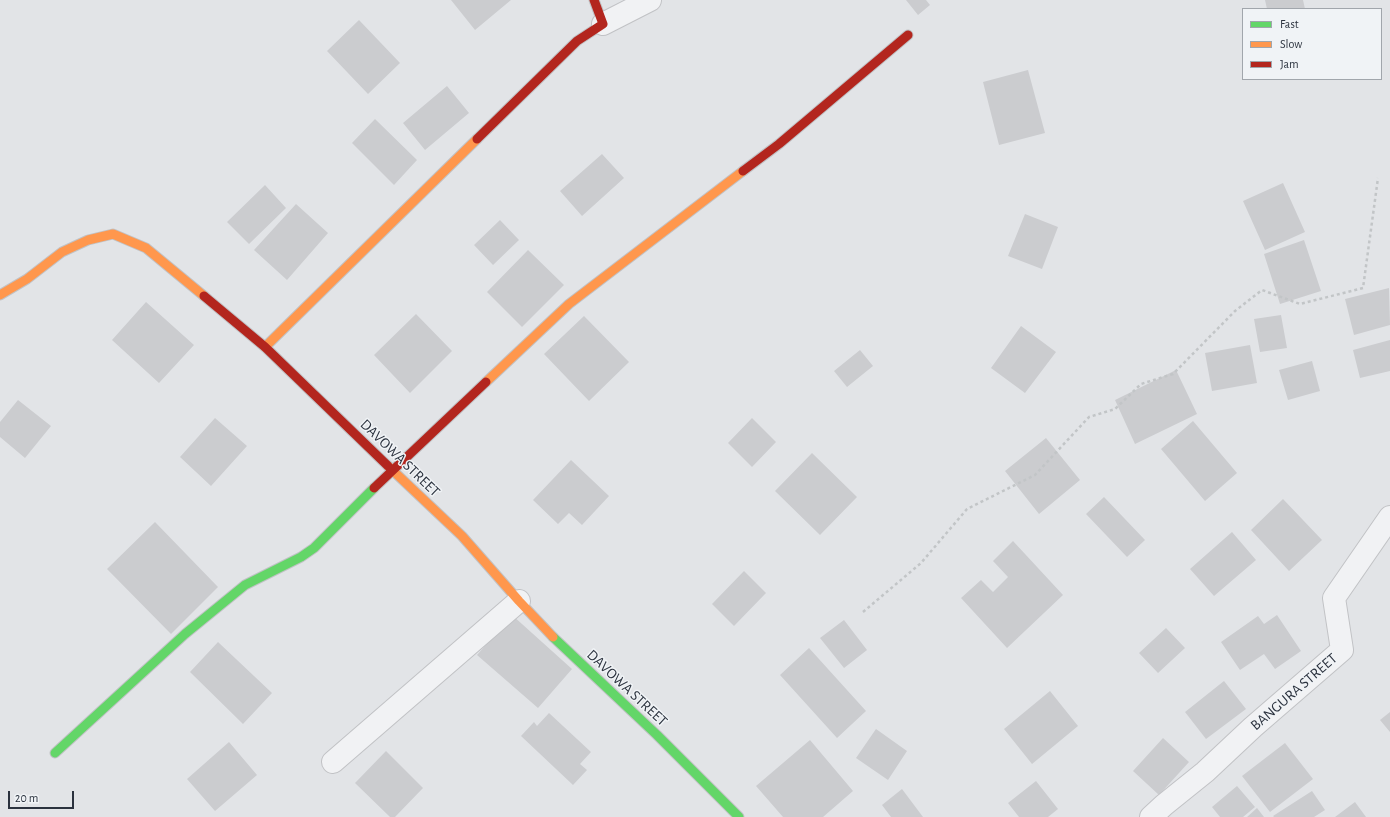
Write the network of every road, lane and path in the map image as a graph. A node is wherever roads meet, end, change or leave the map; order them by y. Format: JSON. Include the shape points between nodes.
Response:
{"nodes":[{"id":1,"x":594,"y":0,"type":"edge"},
{"id":2,"x":650,"y":0,"type":"edge"},
{"id":3,"x":603,"y":24,"type":"junction"},
{"id":4,"x":908,"y":36,"type":"dead end"},
{"id":5,"x":1378,"y":178,"type":"dead end"},
{"id":6,"x":0,"y":295,"type":"edge"},
{"id":7,"x":265,"y":347,"type":"junction"},
{"id":8,"x":392,"y":470,"type":"junction"},
{"id":9,"x":1390,"y":517,"type":"edge"},
{"id":10,"x":519,"y":601,"type":"junction"},
{"id":11,"x":863,"y":612,"type":"dead end"},
{"id":12,"x":55,"y":753,"type":"dead end"},
{"id":13,"x":333,"y":762,"type":"dead end"},
{"id":14,"x":739,"y":817,"type":"edge"},
{"id":15,"x":1151,"y":817,"type":"edge"}],
"edges":[{"from":1,"to":3,"type":"street"},
{"from":2,"to":3,"type":"street"},
{"from":3,"to":7,"type":"street","via":[[577,41]]},
{"from":4,"to":8,"type":"street","via":[[779,144],[569,304]]},
{"from":5,"to":11,"type":"path","via":[[1363,288],[1300,304],[1262,290],[1234,311],[1173,374],[1141,384],[1115,409],[1089,417],[1035,475],[967,509],[921,563]]},
{"from":6,"to":7,"type":"street","name":"DAVOWA STREET","via":[[27,279],[62,252],[88,240],[113,234],[146,248]]},
{"from":7,"to":8,"type":"street","name":"DAVOWA STREET"},
{"from":8,"to":10,"type":"street","name":"DAVOWA STREET","via":[[462,536]]},
{"from":8,"to":12,"type":"street","via":[[314,548],[245,585],[185,634]]},
{"from":9,"to":15,"type":"street","name":"BANGURA STREET","via":[[1334,598],[1342,650]]},
{"from":10,"to":13,"type":"street"},
{"from":10,"to":14,"type":"street","name":"DAVOWA STREET","via":[[567,651],[657,735]]}]}
